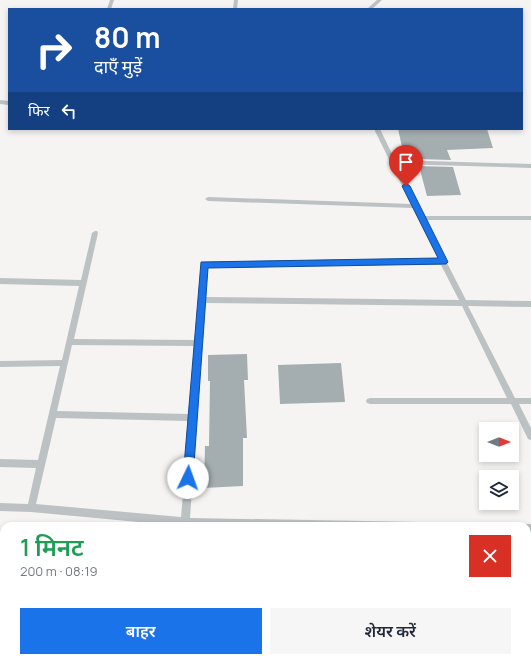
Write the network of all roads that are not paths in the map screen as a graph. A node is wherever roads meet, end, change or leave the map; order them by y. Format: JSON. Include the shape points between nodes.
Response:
{"nodes":[{"id":1,"x":380,"y":0,"type":"edge"},
{"id":2,"x":370,"y":8,"type":"edge"},
{"id":3,"x":377,"y":130,"type":"edge"},
{"id":4,"x":393,"y":162,"type":"junction"},
{"id":5,"x":531,"y":166,"type":"edge"},
{"id":6,"x":208,"y":199,"type":"dead end"},
{"id":7,"x":416,"y":206,"type":"junction"},
{"id":8,"x":422,"y":218,"type":"junction"},
{"id":9,"x":531,"y":218,"type":"edge"},
{"id":10,"x":95,"y":233,"type":"dead end"},
{"id":11,"x":444,"y":262,"type":"junction"},
{"id":12,"x":0,"y":281,"type":"edge"},
{"id":13,"x":83,"y":283,"type":"junction"},
{"id":14,"x":202,"y":300,"type":"junction"},
{"id":15,"x":463,"y":304,"type":"junction"},
{"id":16,"x":531,"y":304,"type":"edge"},
{"id":17,"x":69,"y":342,"type":"junction"},
{"id":18,"x":198,"y":343,"type":"junction"},
{"id":19,"x":64,"y":363,"type":"junction"},
{"id":20,"x":0,"y":364,"type":"edge"},
{"id":21,"x":512,"y":400,"type":"junction"},
{"id":22,"x":370,"y":401,"type":"dead end"},
{"id":23,"x":531,"y":401,"type":"edge"},
{"id":24,"x":52,"y":414,"type":"junction"},
{"id":25,"x":192,"y":418,"type":"junction"},
{"id":26,"x":531,"y":436,"type":"edge"},
{"id":27,"x":0,"y":463,"type":"edge"},
{"id":28,"x":40,"y":464,"type":"junction"},
{"id":29,"x":0,"y":507,"type":"edge"},
{"id":30,"x":30,"y":508,"type":"junction"},
{"id":31,"x":166,"y":522,"type":"edge"},
{"id":32,"x":185,"y":522,"type":"edge"}],
"edges":[{"from":1,"to":2,"type":"street"},
{"from":3,"to":4,"type":"street"},
{"from":4,"to":5,"type":"street"},
{"from":4,"to":7,"type":"street"},
{"from":6,"to":7,"type":"street"},
{"from":7,"to":8,"type":"street"},
{"from":8,"to":9,"type":"street"},
{"from":8,"to":11,"type":"street"},
{"from":10,"to":13,"type":"street"},
{"from":11,"to":14,"type":"street","via":[[204,264]]},
{"from":11,"to":15,"type":"street"},
{"from":12,"to":13,"type":"street"},
{"from":13,"to":17,"type":"street"},
{"from":14,"to":15,"type":"street"},
{"from":14,"to":18,"type":"street"},
{"from":15,"to":16,"type":"street"},
{"from":15,"to":21,"type":"street"},
{"from":17,"to":18,"type":"street"},
{"from":17,"to":19,"type":"street"},
{"from":18,"to":25,"type":"street"},
{"from":19,"to":20,"type":"street"},
{"from":19,"to":24,"type":"street"},
{"from":21,"to":22,"type":"street"},
{"from":21,"to":23,"type":"street"},
{"from":21,"to":26,"type":"street"},
{"from":24,"to":25,"type":"street"},
{"from":24,"to":28,"type":"street"},
{"from":25,"to":32,"type":"street"},
{"from":27,"to":28,"type":"street"},
{"from":28,"to":30,"type":"street"},
{"from":29,"to":30,"type":"street"},
{"from":30,"to":31,"type":"street"}]}
